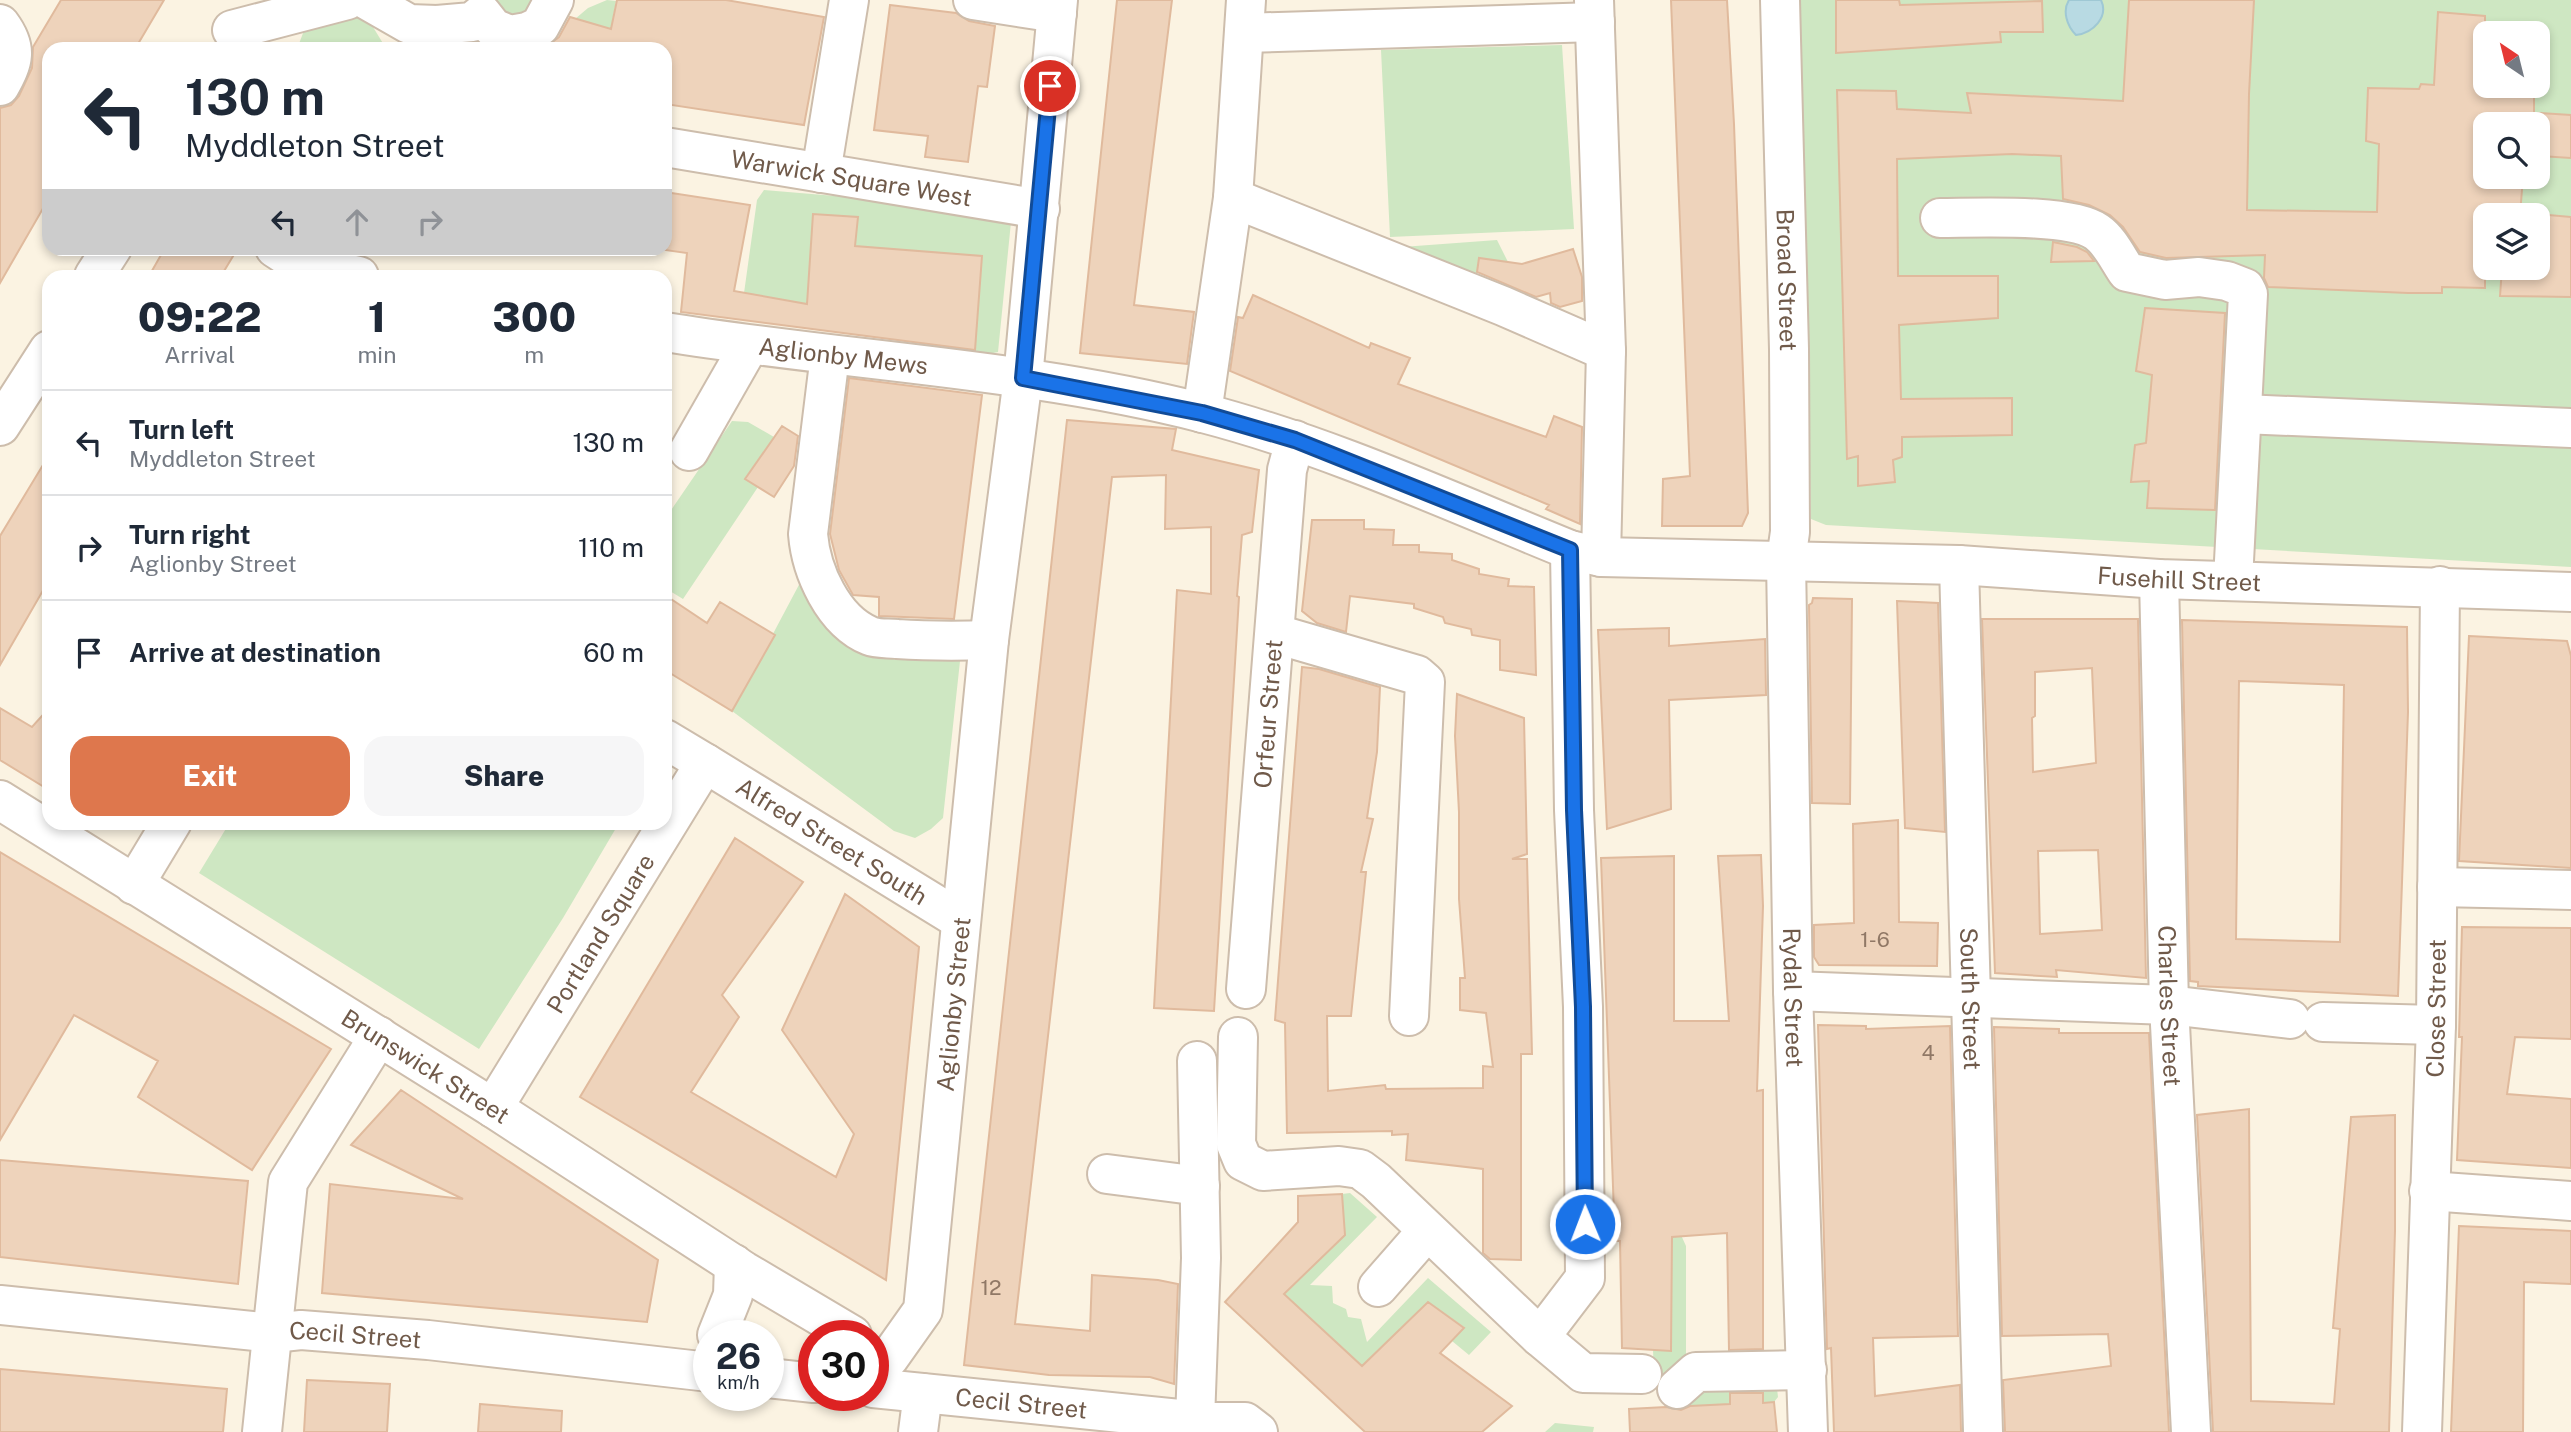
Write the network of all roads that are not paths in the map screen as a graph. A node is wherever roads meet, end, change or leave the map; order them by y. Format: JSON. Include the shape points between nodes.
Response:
{"nodes":[{"id":1,"x":347,"y":0,"type":"edge"},
{"id":2,"x":367,"y":0,"type":"edge"},
{"id":3,"x":554,"y":0,"type":"edge"},
{"id":4,"x":849,"y":0,"type":"edge"},
{"id":5,"x":973,"y":0,"type":"edge"},
{"id":6,"x":1780,"y":0,"type":"edge"},
{"id":7,"x":1057,"y":6,"type":"edge"},
{"id":8,"x":482,"y":7,"type":"edge"},
{"id":9,"x":1595,"y":11,"type":"edge"},
{"id":10,"x":1245,"y":16,"type":"edge"},
{"id":11,"x":0,"y":23,"type":"edge"},
{"id":12,"x":235,"y":26,"type":"edge"},
{"id":13,"x":0,"y":86,"type":"edge"},
{"id":14,"x":672,"y":148,"type":"edge"},
{"id":15,"x":821,"y":173,"type":"junction"},
{"id":16,"x":1233,"y":198,"type":"junction"},
{"id":17,"x":1040,"y":209,"type":"junction"},
{"id":18,"x":1940,"y":218,"type":"dead end"},
{"id":19,"x":287,"y":256,"type":"edge"},
{"id":20,"x":331,"y":270,"type":"edge"},
{"id":21,"x":672,"y":333,"type":"edge"},
{"id":22,"x":749,"y":346,"type":"junction"},
{"id":23,"x":1606,"y":351,"type":"junction"},
{"id":24,"x":830,"y":355,"type":"junction"},
{"id":25,"x":42,"y":371,"type":"edge"},
{"id":26,"x":1023,"y":378,"type":"junction"},
{"id":27,"x":1202,"y":413,"type":"junction"},
{"id":28,"x":2243,"y":414,"type":"junction"},
{"id":29,"x":0,"y":426,"type":"edge"},
{"id":30,"x":2571,"y":428,"type":"edge"},
{"id":31,"x":1295,"y":440,"type":"junction"},
{"id":32,"x":689,"y":451,"type":"dead end"},
{"id":33,"x":1585,"y":554,"type":"junction"},
{"id":34,"x":1786,"y":560,"type":"junction"},
{"id":35,"x":1958,"y":565,"type":"junction"},
{"id":36,"x":2159,"y":579,"type":"junction"},
{"id":37,"x":2233,"y":580,"type":"junction"},
{"id":38,"x":2440,"y":586,"type":"junction"},
{"id":39,"x":2571,"y":592,"type":"edge"},
{"id":40,"x":1276,"y":634,"type":"junction"},
{"id":41,"x":989,"y":640,"type":"junction"},
{"id":42,"x":672,"y":742,"type":"edge"},
{"id":43,"x":705,"y":763,"type":"junction"},
{"id":44,"x":0,"y":800,"type":"edge"},
{"id":45,"x":672,"y":817,"type":"edge"},
{"id":46,"x":42,"y":827,"type":"edge"},
{"id":47,"x":47,"y":830,"type":"edge"},
{"id":48,"x":167,"y":830,"type":"edge"},
{"id":49,"x":664,"y":830,"type":"edge"},
{"id":50,"x":134,"y":885,"type":"junction"},
{"id":51,"x":2437,"y":887,"type":"junction"},
{"id":52,"x":2571,"y":890,"type":"edge"},
{"id":53,"x":960,"y":919,"type":"junction"},
{"id":54,"x":1246,"y":989,"type":"dead end"},
{"id":55,"x":1793,"y":991,"type":"junction"},
{"id":56,"x":1972,"y":997,"type":"junction"},
{"id":57,"x":2169,"y":1005,"type":"junction"},
{"id":58,"x":1409,"y":1016,"type":"dead end"},
{"id":59,"x":2436,"y":1026,"type":"junction"},
{"id":60,"x":379,"y":1036,"type":"junction"},
{"id":61,"x":1238,"y":1037,"type":"dead end"},
{"id":62,"x":1197,"y":1061,"type":"dead end"},
{"id":63,"x":493,"y":1108,"type":"junction"},
{"id":64,"x":1107,"y":1174,"type":"dead end"},
{"id":65,"x":1200,"y":1186,"type":"junction"},
{"id":66,"x":2429,"y":1191,"type":"junction"},
{"id":67,"x":2571,"y":1201,"type":"edge"},
{"id":68,"x":1427,"y":1231,"type":"junction"},
{"id":69,"x":734,"y":1264,"type":"junction"},
{"id":70,"x":1378,"y":1287,"type":"dead end"},
{"id":71,"x":0,"y":1305,"type":"edge"},
{"id":72,"x":723,"y":1320,"type":"edge"},
{"id":73,"x":827,"y":1320,"type":"edge"},
{"id":74,"x":273,"y":1333,"type":"junction"},
{"id":75,"x":1540,"y":1337,"type":"junction"},
{"id":76,"x":889,"y":1352,"type":"edge"},
{"id":77,"x":693,"y":1363,"type":"edge"},
{"id":78,"x":1807,"y":1370,"type":"junction"},
{"id":79,"x":889,"y":1371,"type":"edge"},
{"id":80,"x":1642,"y":1374,"type":"dead end"},
{"id":81,"x":1677,"y":1389,"type":"dead end"},
{"id":82,"x":923,"y":1393,"type":"junction"},
{"id":83,"x":1202,"y":1421,"type":"junction"},
{"id":84,"x":262,"y":1432,"type":"edge"},
{"id":85,"x":918,"y":1432,"type":"edge"},
{"id":86,"x":1258,"y":1432,"type":"edge"},
{"id":87,"x":1808,"y":1432,"type":"edge"},
{"id":88,"x":1983,"y":1432,"type":"edge"},
{"id":89,"x":2191,"y":1432,"type":"edge"},
{"id":90,"x":2422,"y":1432,"type":"edge"}],
"edges":[{"from":1,"to":12,"type":"street"},
{"from":2,"to":8,"type":"street","via":[[409,24],[472,22]]},
{"from":3,"to":8,"type":"street","via":[[540,26],[510,35],[493,28]]},
{"from":4,"to":15,"type":"street"},
{"from":5,"to":7,"type":"street"},
{"from":6,"to":34,"type":"street","name":"Broad Street","via":[[1789,362],[1790,532]]},
{"from":7,"to":17,"type":"street","name":"Aglionby Street"},
{"from":9,"to":10,"type":"street"},
{"from":9,"to":23,"type":"street"},
{"from":10,"to":16,"type":"street"},
{"from":11,"to":13,"type":"street","via":[[10,38],[11,65]]},
{"from":14,"to":15,"type":"street","name":"Warwick Square West"},
{"from":15,"to":17,"type":"street","name":"Warwick Square West"},
{"from":16,"to":23,"type":"street"},
{"from":16,"to":27,"type":"street"},
{"from":17,"to":26,"type":"street","name":"Aglionby Street"},
{"from":18,"to":28,"type":"street","via":[[1995,217],[2082,225],[2098,233],[2127,272],[2165,281],[2227,281],[2245,288]]},
{"from":19,"to":20,"type":"street"},
{"from":21,"to":22,"type":"street","name":"Aglionby Mews"},
{"from":22,"to":24,"type":"street","name":"Aglionby Mews"},
{"from":22,"to":32,"type":"street"},
{"from":23,"to":33,"type":"street"},
{"from":24,"to":26,"type":"street","name":"Aglionby Mews"},
{"from":24,"to":41,"type":"street","via":[[808,534],[810,557],[819,579],[853,627],[872,637]]},
{"from":25,"to":29,"type":"street"},
{"from":26,"to":27,"type":"street","name":"Aglionby Mews"},
{"from":26,"to":41,"type":"street","name":"Aglionby Street"},
{"from":27,"to":31,"type":"street","name":"Aglionby Mews"},
{"from":28,"to":30,"type":"street"},
{"from":28,"to":37,"type":"street"},
{"from":31,"to":33,"type":"street","name":"Aglionby Mews"},
{"from":31,"to":40,"type":"street","name":"Orfeur Street","via":[[1287,470]]},
{"from":33,"to":34,"type":"street","name":"Fusehill Street"},
{"from":33,"to":75,"type":"street","via":[[1574,810],[1583,1007],[1585,1278]]},
{"from":34,"to":35,"type":"street","name":"Fusehill Street"},
{"from":34,"to":55,"type":"street","name":"Rydal Street"},
{"from":35,"to":36,"type":"street","name":"Fusehill Street"},
{"from":35,"to":56,"type":"street","name":"South Street"},
{"from":36,"to":37,"type":"street","name":"Fusehill Street"},
{"from":36,"to":57,"type":"street","name":"Charles Street"},
{"from":37,"to":38,"type":"street","name":"Fusehill Street"},
{"from":38,"to":39,"type":"street","name":"Fusehill Street"},
{"from":38,"to":51,"type":"street","name":"Close Street"},
{"from":40,"to":54,"type":"street","name":"Orfeur Street"},
{"from":40,"to":58,"type":"street","via":[[1417,675],[1425,682]]},
{"from":41,"to":53,"type":"street","name":"Aglionby Street"},
{"from":42,"to":43,"type":"street"},
{"from":43,"to":45,"type":"street","name":"Portland Square"},
{"from":43,"to":53,"type":"street","name":"Alfred Street South"},
{"from":44,"to":46,"type":"street","name":"Brunswick Street"},
{"from":47,"to":50,"type":"street","name":"Brunswick Street"},
{"from":48,"to":50,"type":"street"},
{"from":49,"to":63,"type":"street","name":"Portland Square"},
{"from":50,"to":60,"type":"street","name":"Brunswick Street"},
{"from":51,"to":52,"type":"street"},
{"from":51,"to":59,"type":"street","name":"Close Street"},
{"from":53,"to":76,"type":"street","name":"Aglionby Street","via":[[923,1310]]},
{"from":55,"to":56,"type":"street"},
{"from":55,"to":78,"type":"street","name":"Rydal Street"},
{"from":56,"to":57,"type":"street"},
{"from":56,"to":88,"type":"street","name":"South Street"},
{"from":57,"to":59,"type":"street","via":[[2307,1021]]},
{"from":57,"to":89,"type":"street","name":"Charles Street"},
{"from":59,"to":66,"type":"street","name":"Close Street"},
{"from":60,"to":63,"type":"street","name":"Brunswick Street"},
{"from":60,"to":74,"type":"street","via":[[288,1182]]},
{"from":61,"to":68,"type":"street","via":[[1236,1144],[1243,1161],[1263,1171],[1360,1169]]},
{"from":62,"to":65,"type":"street"},
{"from":63,"to":69,"type":"street","name":"Brunswick Street"},
{"from":64,"to":65,"type":"street"},
{"from":65,"to":83,"type":"street"},
{"from":66,"to":67,"type":"street"},
{"from":66,"to":90,"type":"street","name":"Close Street"},
{"from":68,"to":70,"type":"street"},
{"from":68,"to":75,"type":"street"},
{"from":69,"to":72,"type":"street","via":[[733,1295]]},
{"from":69,"to":73,"type":"street","name":"Brunswick Street"},
{"from":71,"to":74,"type":"street","name":"Cecil Street"},
{"from":74,"to":77,"type":"street","name":"Cecil Street","via":[[301,1330]]},
{"from":74,"to":84,"type":"street"},
{"from":75,"to":80,"type":"street","via":[[1583,1373]]},
{"from":78,"to":81,"type":"street","via":[[1696,1372]]},
{"from":78,"to":87,"type":"street","name":"Rydal Street"},
{"from":79,"to":82,"type":"street"},
{"from":82,"to":83,"type":"street","name":"Cecil Street"},
{"from":82,"to":85,"type":"street"},
{"from":83,"to":86,"type":"street","name":"Cecil Street","via":[[1245,1422]]}]}
